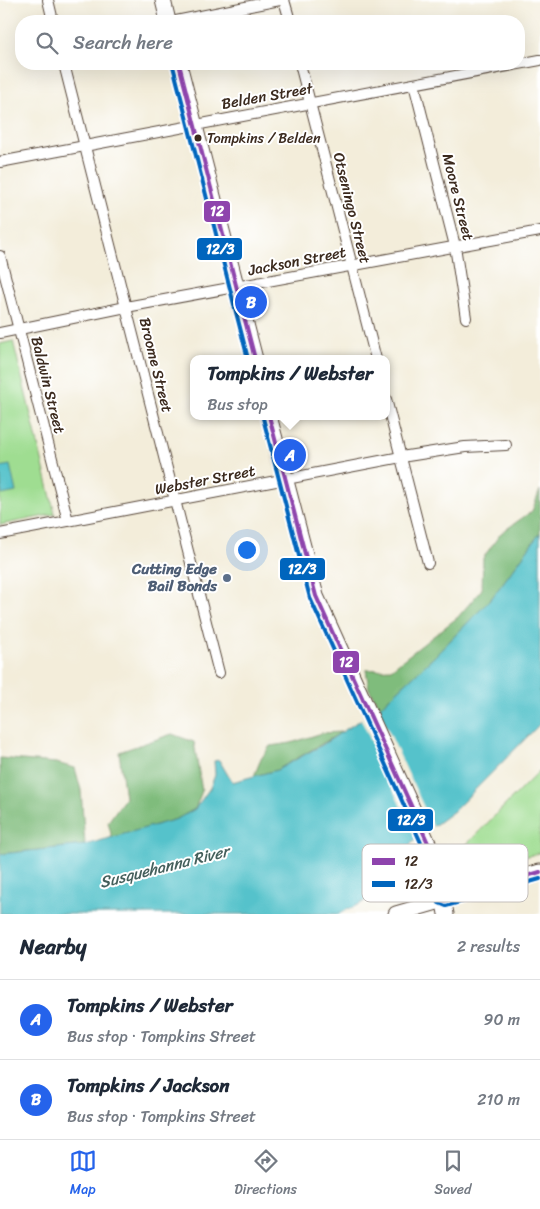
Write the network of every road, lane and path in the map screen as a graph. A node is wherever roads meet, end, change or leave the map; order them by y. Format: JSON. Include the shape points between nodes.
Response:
{"nodes":[{"id":1,"x":48,"y":0,"type":"edge"},
{"id":2,"x":163,"y":0,"type":"edge"},
{"id":3,"x":280,"y":0,"type":"edge"},
{"id":4,"x":284,"y":0,"type":"edge"},
{"id":5,"x":52,"y":15,"type":"edge"},
{"id":6,"x":167,"y":15,"type":"edge"},
{"id":7,"x":206,"y":15,"type":"edge"},
{"id":8,"x":288,"y":15,"type":"edge"},
{"id":9,"x":540,"y":60,"type":"edge"},
{"id":10,"x":525,"y":63,"type":"edge"},
{"id":11,"x":66,"y":70,"type":"edge"},
{"id":12,"x":181,"y":70,"type":"edge"},
{"id":13,"x":302,"y":70,"type":"edge"},
{"id":14,"x":488,"y":70,"type":"edge"},
{"id":15,"x":414,"y":84,"type":"junction"},
{"id":16,"x":311,"y":104,"type":"junction"},
{"id":17,"x":195,"y":125,"type":"junction"},
{"id":18,"x":85,"y":146,"type":"junction"},
{"id":19,"x":0,"y":162,"type":"edge"},
{"id":20,"x":540,"y":231,"type":"edge"},
{"id":21,"x":455,"y":246,"type":"junction"},
{"id":22,"x":0,"y":256,"type":"edge"},
{"id":23,"x":352,"y":266,"type":"junction"},
{"id":24,"x":236,"y":288,"type":"junction"},
{"id":25,"x":126,"y":307,"type":"junction"},
{"id":26,"x":466,"y":318,"type":"dead end"},
{"id":27,"x":18,"y":329,"type":"junction"},
{"id":28,"x":0,"y":333,"type":"edge"},
{"id":29,"x":254,"y":355,"type":"edge"},
{"id":30,"x":375,"y":355,"type":"edge"},
{"id":31,"x":390,"y":414,"type":"edge"},
{"id":32,"x":270,"y":420,"type":"edge"},
{"id":33,"x":506,"y":445,"type":"dead end"},
{"id":34,"x":401,"y":457,"type":"junction"},
{"id":35,"x":286,"y":480,"type":"junction"},
{"id":36,"x":175,"y":501,"type":"junction"},
{"id":37,"x":68,"y":521,"type":"junction"},
{"id":38,"x":0,"y":534,"type":"edge"},
{"id":39,"x":428,"y":563,"type":"dead end"},
{"id":40,"x":219,"y":673,"type":"dead end"},
{"id":41,"x":428,"y":844,"type":"edge"},
{"id":42,"x":540,"y":872,"type":"edge"},
{"id":43,"x":528,"y":876,"type":"edge"},
{"id":44,"x":459,"y":902,"type":"edge"},
{"id":45,"x":445,"y":907,"type":"edge"},
{"id":46,"x":396,"y":914,"type":"edge"}],
"edges":[{"from":1,"to":5,"type":"street"},
{"from":2,"to":6,"type":"main road"},
{"from":3,"to":7,"type":"street"},
{"from":4,"to":8,"type":"street"},
{"from":9,"to":10,"type":"street","name":"Belden Street"},
{"from":11,"to":18,"type":"street","name":"Broome Street"},
{"from":12,"to":17,"type":"main road"},
{"from":13,"to":16,"type":"street","name":"Otseningo Street"},
{"from":14,"to":15,"type":"street","name":"Belden Street"},
{"from":15,"to":16,"type":"street","name":"Belden Street"},
{"from":15,"to":21,"type":"street","name":"Moore Street"},
{"from":16,"to":17,"type":"street","name":"Belden Street"},
{"from":16,"to":23,"type":"street","name":"Otseningo Street"},
{"from":17,"to":18,"type":"street","name":"Belden Street"},
{"from":17,"to":24,"type":"main road"},
{"from":18,"to":19,"type":"street","name":"Belden Street"},
{"from":18,"to":25,"type":"street","name":"Broome Street"},
{"from":20,"to":21,"type":"street","name":"Jackson Street"},
{"from":21,"to":23,"type":"street","name":"Jackson Street"},
{"from":21,"to":26,"type":"street","name":"Moore Street"},
{"from":22,"to":27,"type":"street","name":"Baldwin Street"},
{"from":23,"to":24,"type":"street","name":"Jackson Street"},
{"from":23,"to":30,"type":"street","name":"Otseningo Street"},
{"from":24,"to":25,"type":"street","name":"Jackson Street"},
{"from":24,"to":29,"type":"main road"},
{"from":25,"to":27,"type":"street","name":"Jackson Street"},
{"from":25,"to":36,"type":"street","name":"Broome Street"},
{"from":27,"to":28,"type":"street","name":"Jackson Street"},
{"from":27,"to":37,"type":"street","name":"Baldwin Street"},
{"from":31,"to":34,"type":"street"},
{"from":32,"to":35,"type":"main road"},
{"from":33,"to":34,"type":"street","name":"Webster Street","via":[[465,446]]},
{"from":34,"to":35,"type":"street","name":"Webster Street"},
{"from":34,"to":39,"type":"street"},
{"from":35,"to":36,"type":"street","name":"Webster Street"},
{"from":35,"to":41,"type":"main road","via":[[316,596]]},
{"from":36,"to":37,"type":"street","name":"Webster Street"},
{"from":36,"to":40,"type":"street","name":"Broome Street"},
{"from":37,"to":38,"type":"street","name":"Webster Street"},
{"from":42,"to":43,"type":"main road"},
{"from":44,"to":45,"type":"main road"},
{"from":45,"to":46,"type":"main road"}]}
